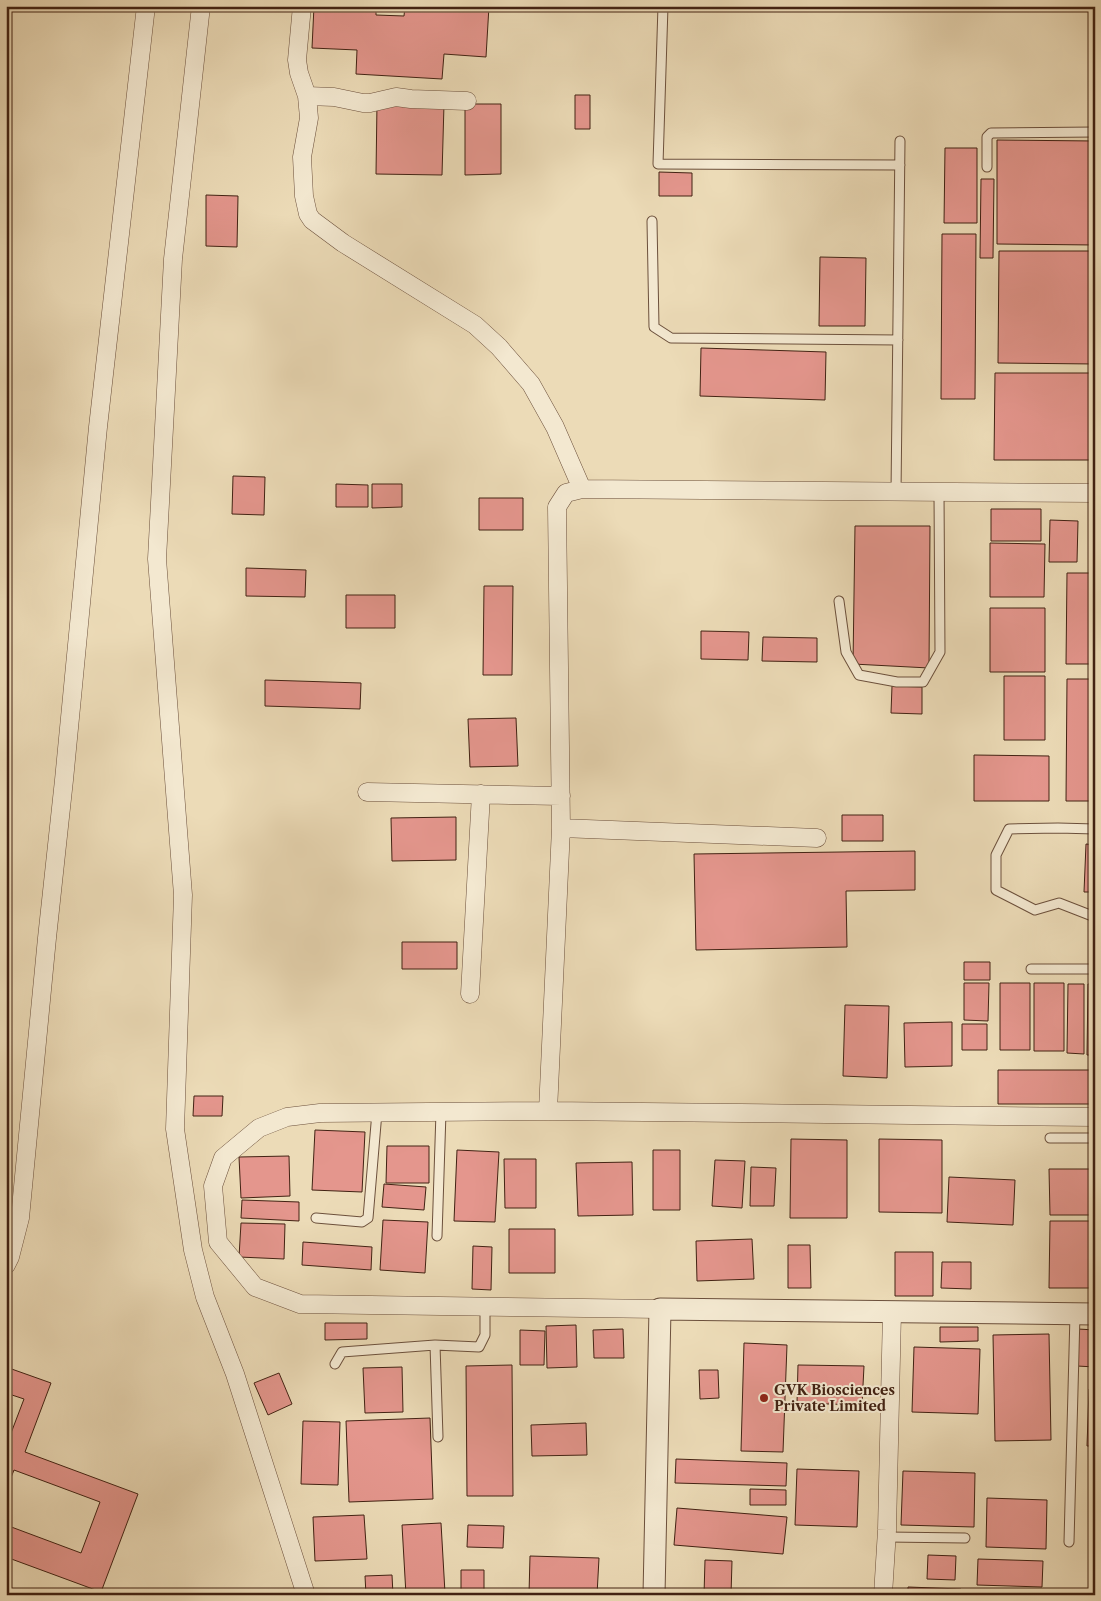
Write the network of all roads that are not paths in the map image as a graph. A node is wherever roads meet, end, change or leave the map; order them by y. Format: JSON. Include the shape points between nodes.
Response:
{"nodes":[{"id":1,"x":146,"y":6,"type":"edge"},
{"id":2,"x":202,"y":6,"type":"edge"},
{"id":3,"x":302,"y":6,"type":"edge"},
{"id":4,"x":663,"y":6,"type":"edge"},
{"id":5,"x":307,"y":96,"type":"junction"},
{"id":6,"x":467,"y":101,"type":"dead end"},
{"id":7,"x":1095,"y":132,"type":"edge"},
{"id":8,"x":900,"y":141,"type":"dead end"},
{"id":9,"x":900,"y":165,"type":"junction"},
{"id":10,"x":987,"y":167,"type":"dead end"},
{"id":11,"x":652,"y":221,"type":"dead end"},
{"id":12,"x":898,"y":340,"type":"junction"},
{"id":13,"x":582,"y":489,"type":"junction"},
{"id":14,"x":896,"y":492,"type":"junction"},
{"id":15,"x":939,"y":492,"type":"junction"},
{"id":16,"x":1095,"y":493,"type":"edge"},
{"id":17,"x":839,"y":601,"type":"dead end"},
{"id":18,"x":366,"y":792,"type":"dead end"},
{"id":19,"x":481,"y":794,"type":"junction"},
{"id":20,"x":561,"y":796,"type":"junction"},
{"id":21,"x":561,"y":828,"type":"junction"},
{"id":22,"x":1095,"y":829,"type":"edge"},
{"id":23,"x":817,"y":838,"type":"dead end"},
{"id":24,"x":1095,"y":917,"type":"edge"},
{"id":25,"x":1031,"y":969,"type":"dead end"},
{"id":26,"x":1095,"y":969,"type":"edge"},
{"id":27,"x":470,"y":994,"type":"dead end"},
{"id":28,"x":548,"y":1111,"type":"junction"},
{"id":29,"x":377,"y":1112,"type":"junction"},
{"id":30,"x":441,"y":1112,"type":"junction"},
{"id":31,"x":1095,"y":1117,"type":"edge"},
{"id":32,"x":1050,"y":1138,"type":"dead end"},
{"id":33,"x":1095,"y":1138,"type":"edge"},
{"id":34,"x":316,"y":1218,"type":"dead end"},
{"id":35,"x":437,"y":1236,"type":"dead end"},
{"id":36,"x":218,"y":1242,"type":"junction"},
{"id":37,"x":192,"y":1250,"type":"junction"},
{"id":38,"x":6,"y":1265,"type":"edge"},
{"id":39,"x":485,"y":1307,"type":"junction"},
{"id":40,"x":660,"y":1309,"type":"junction"},
{"id":41,"x":892,"y":1312,"type":"junction"},
{"id":42,"x":1085,"y":1314,"type":"edge"},
{"id":43,"x":435,"y":1345,"type":"junction"},
{"id":44,"x":335,"y":1364,"type":"dead end"},
{"id":45,"x":438,"y":1437,"type":"dead end"},
{"id":46,"x":887,"y":1536,"type":"junction"},
{"id":47,"x":965,"y":1538,"type":"dead end"},
{"id":48,"x":1069,"y":1542,"type":"dead end"},
{"id":49,"x":306,"y":1595,"type":"edge"},
{"id":50,"x":654,"y":1595,"type":"edge"},
{"id":51,"x":883,"y":1595,"type":"edge"}],
"edges":[{"from":1,"to":38,"type":"street","via":[[98,427],[20,1218]]},
{"from":2,"to":37,"type":"street","via":[[173,259],[157,559],[183,896],[175,1128]]},
{"from":3,"to":5,"type":"street","via":[[297,60]]},
{"from":4,"to":9,"type":"lane","via":[[658,164]]},
{"from":5,"to":6,"type":"street","via":[[363,103],[396,97]]},
{"from":5,"to":13,"type":"street","via":[[303,185],[305,206],[312,220],[343,243],[475,325],[498,347],[531,384],[555,427]]},
{"from":7,"to":10,"type":"lane","via":[[990,133],[987,137]]},
{"from":8,"to":9,"type":"lane"},
{"from":9,"to":12,"type":"lane"},
{"from":11,"to":12,"type":"lane","via":[[654,327],[671,338]]},
{"from":12,"to":14,"type":"lane"},
{"from":13,"to":14,"type":"street"},
{"from":13,"to":20,"type":"street","via":[[566,493],[557,507]]},
{"from":14,"to":15,"type":"street"},
{"from":15,"to":16,"type":"street"},
{"from":15,"to":17,"type":"lane","via":[[940,652],[923,682],[897,682],[860,674],[846,652]]},
{"from":18,"to":19,"type":"street"},
{"from":19,"to":20,"type":"street"},
{"from":19,"to":27,"type":"street"},
{"from":20,"to":21,"type":"street"},
{"from":21,"to":23,"type":"street"},
{"from":21,"to":28,"type":"street"},
{"from":22,"to":24,"type":"lane","via":[[1009,830],[996,854],[996,890],[1035,910],[1059,903]]},
{"from":25,"to":26,"type":"lane"},
{"from":28,"to":30,"type":"street"},
{"from":28,"to":31,"type":"street"},
{"from":29,"to":30,"type":"street"},
{"from":29,"to":34,"type":"lane","via":[[368,1218],[362,1222]]},
{"from":29,"to":36,"type":"street","via":[[287,1117],[259,1128],[223,1158],[213,1186]]},
{"from":30,"to":35,"type":"lane"},
{"from":32,"to":33,"type":"lane"},
{"from":36,"to":37,"type":"street"},
{"from":36,"to":39,"type":"street","via":[[255,1287],[300,1304]]},
{"from":37,"to":49,"type":"street"},
{"from":39,"to":40,"type":"street"},
{"from":39,"to":43,"type":"lane","via":[[485,1335],[479,1347]]},
{"from":40,"to":41,"type":"street"},
{"from":40,"to":50,"type":"street"},
{"from":41,"to":42,"type":"street"},
{"from":41,"to":46,"type":"street"},
{"from":42,"to":48,"type":"lane"},
{"from":43,"to":44,"type":"lane","via":[[342,1352]]},
{"from":43,"to":45,"type":"lane"},
{"from":46,"to":47,"type":"lane"},
{"from":46,"to":51,"type":"street"}]}
